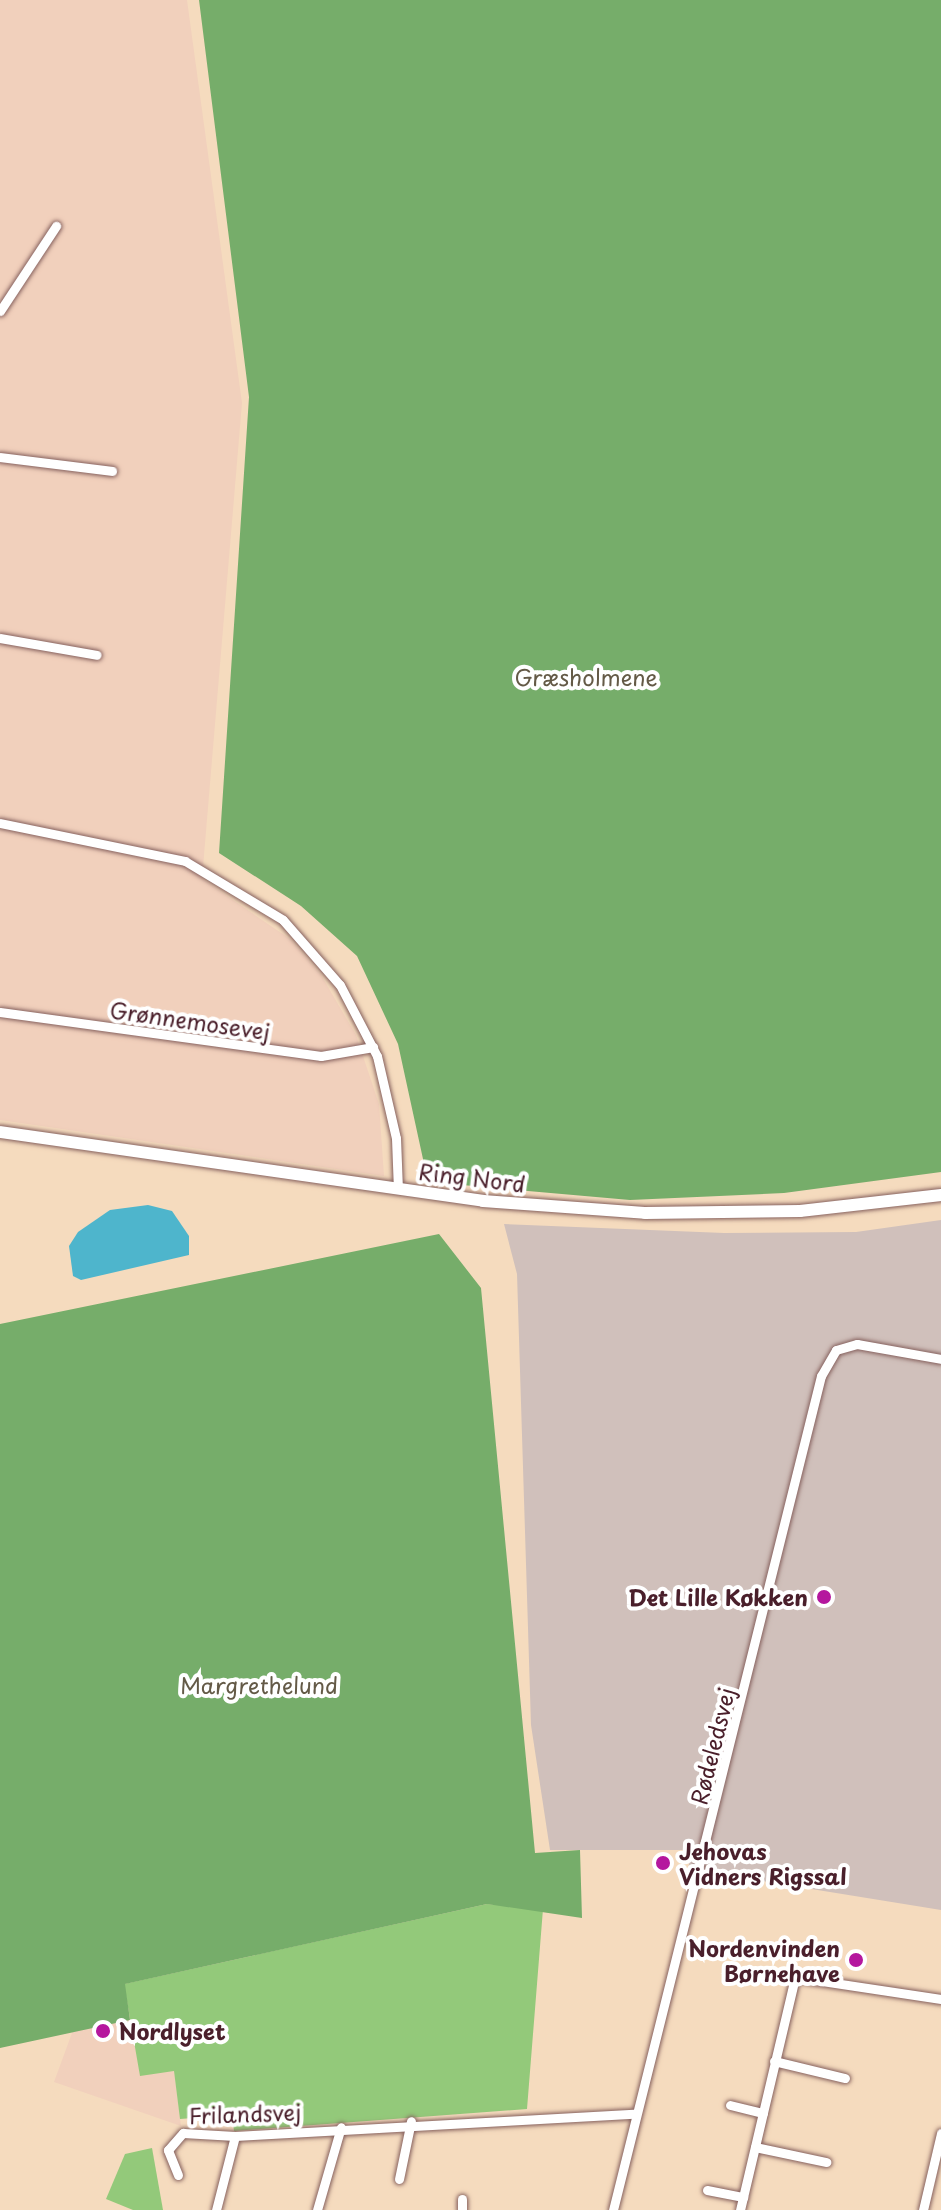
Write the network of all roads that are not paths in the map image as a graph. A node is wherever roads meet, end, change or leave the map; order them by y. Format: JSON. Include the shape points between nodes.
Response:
{"nodes":[{"id":1,"x":56,"y":226,"type":"dead end"},
{"id":2,"x":0,"y":311,"type":"edge"},
{"id":3,"x":0,"y":457,"type":"edge"},
{"id":4,"x":112,"y":471,"type":"dead end"},
{"id":5,"x":0,"y":638,"type":"edge"},
{"id":6,"x":97,"y":655,"type":"dead end"},
{"id":7,"x":0,"y":823,"type":"edge"},
{"id":8,"x":0,"y":1012,"type":"edge"},
{"id":9,"x":373,"y":1047,"type":"junction"},
{"id":10,"x":0,"y":1132,"type":"edge"},
{"id":11,"x":398,"y":1189,"type":"junction"},
{"id":12,"x":941,"y":1195,"type":"edge"},
{"id":13,"x":941,"y":1359,"type":"edge"},
{"id":14,"x":941,"y":1999,"type":"edge"},
{"id":15,"x":774,"y":2061,"type":"junction"},
{"id":16,"x":845,"y":2078,"type":"dead end"},
{"id":17,"x":730,"y":2105,"type":"dead end"},
{"id":18,"x":763,"y":2113,"type":"junction"},
{"id":19,"x":633,"y":2114,"type":"junction"},
{"id":20,"x":411,"y":2121,"type":"junction"},
{"id":21,"x":341,"y":2127,"type":"junction"},
{"id":22,"x":941,"y":2133,"type":"edge"},
{"id":23,"x":235,"y":2136,"type":"junction"},
{"id":24,"x":755,"y":2147,"type":"junction"},
{"id":25,"x":826,"y":2162,"type":"dead end"},
{"id":26,"x":178,"y":2175,"type":"dead end"},
{"id":27,"x":399,"y":2179,"type":"dead end"},
{"id":28,"x":936,"y":2180,"type":"edge"},
{"id":29,"x":707,"y":2190,"type":"dead end"},
{"id":30,"x":743,"y":2197,"type":"junction"},
{"id":31,"x":462,"y":2199,"type":"dead end"},
{"id":32,"x":216,"y":2210,"type":"edge"},
{"id":33,"x":317,"y":2210,"type":"edge"},
{"id":34,"x":462,"y":2210,"type":"edge"},
{"id":35,"x":613,"y":2210,"type":"edge"},
{"id":36,"x":740,"y":2210,"type":"edge"},
{"id":37,"x":923,"y":2210,"type":"edge"}],
"edges":[{"from":1,"to":2,"type":"street"},
{"from":3,"to":4,"type":"street"},
{"from":5,"to":6,"type":"street"},
{"from":7,"to":9,"type":"street","via":[[153,852],[239,889],[320,957]]},
{"from":8,"to":9,"type":"street","name":"Grønnemosevej","via":[[321,1056]]},
{"from":9,"to":11,"type":"street","via":[[391,1112]]},
{"from":10,"to":11,"type":"main road","name":"Ring Nord"},
{"from":11,"to":12,"type":"main road","name":"Ring Nord","via":[[700,1214]]},
{"from":13,"to":19,"type":"street","name":"Rødeledsvej","via":[[845,1345],[821,1376]]},
{"from":14,"to":15,"type":"street","via":[[805,1973],[792,1984]]},
{"from":15,"to":16,"type":"street"},
{"from":15,"to":18,"type":"street"},
{"from":17,"to":18,"type":"street"},
{"from":18,"to":24,"type":"street"},
{"from":19,"to":20,"type":"street","name":"Frilandsvej"},
{"from":19,"to":35,"type":"street","name":"Rødeledsvej"},
{"from":20,"to":21,"type":"street","name":"Frilandsvej"},
{"from":20,"to":27,"type":"street"},
{"from":21,"to":23,"type":"street","name":"Frilandsvej"},
{"from":21,"to":33,"type":"street"},
{"from":22,"to":28,"type":"street"},
{"from":23,"to":26,"type":"street","name":"Frilandsvej","via":[[172,2137],[171,2170]]},
{"from":23,"to":32,"type":"street"},
{"from":24,"to":25,"type":"street"},
{"from":24,"to":30,"type":"street"},
{"from":28,"to":37,"type":"street"},
{"from":29,"to":30,"type":"street"},
{"from":30,"to":36,"type":"street"},
{"from":31,"to":34,"type":"street"}]}
